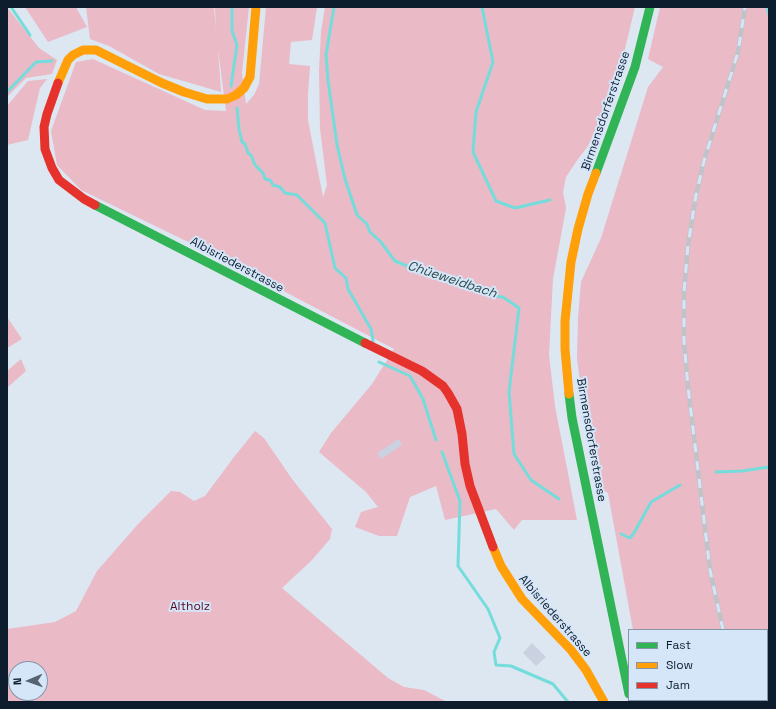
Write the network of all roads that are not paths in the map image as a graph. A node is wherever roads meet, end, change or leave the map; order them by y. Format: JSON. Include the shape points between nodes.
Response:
{"nodes":[{"id":1,"x":256,"y":7,"type":"edge"},
{"id":2,"x":650,"y":7,"type":"edge"},
{"id":3,"x":628,"y":689,"type":"edge"},
{"id":4,"x":604,"y":702,"type":"edge"}],
"edges":[{"from":1,"to":4,"type":"main road","name":"Albisriederstrasse","via":[[250,77],[244,88],[227,99],[207,99],[184,92],[100,51],[89,49],[73,55],[63,70],[44,127],[45,149],[52,168],[59,180],[84,198],[422,372],[442,386],[457,409],[470,486],[501,566],[522,599],[571,650]]},
{"from":2,"to":3,"type":"main road","name":"Birmensdorferstrasse","via":[[635,67],[588,194],[578,229],[571,262],[565,321],[565,349],[572,418]]}]}
